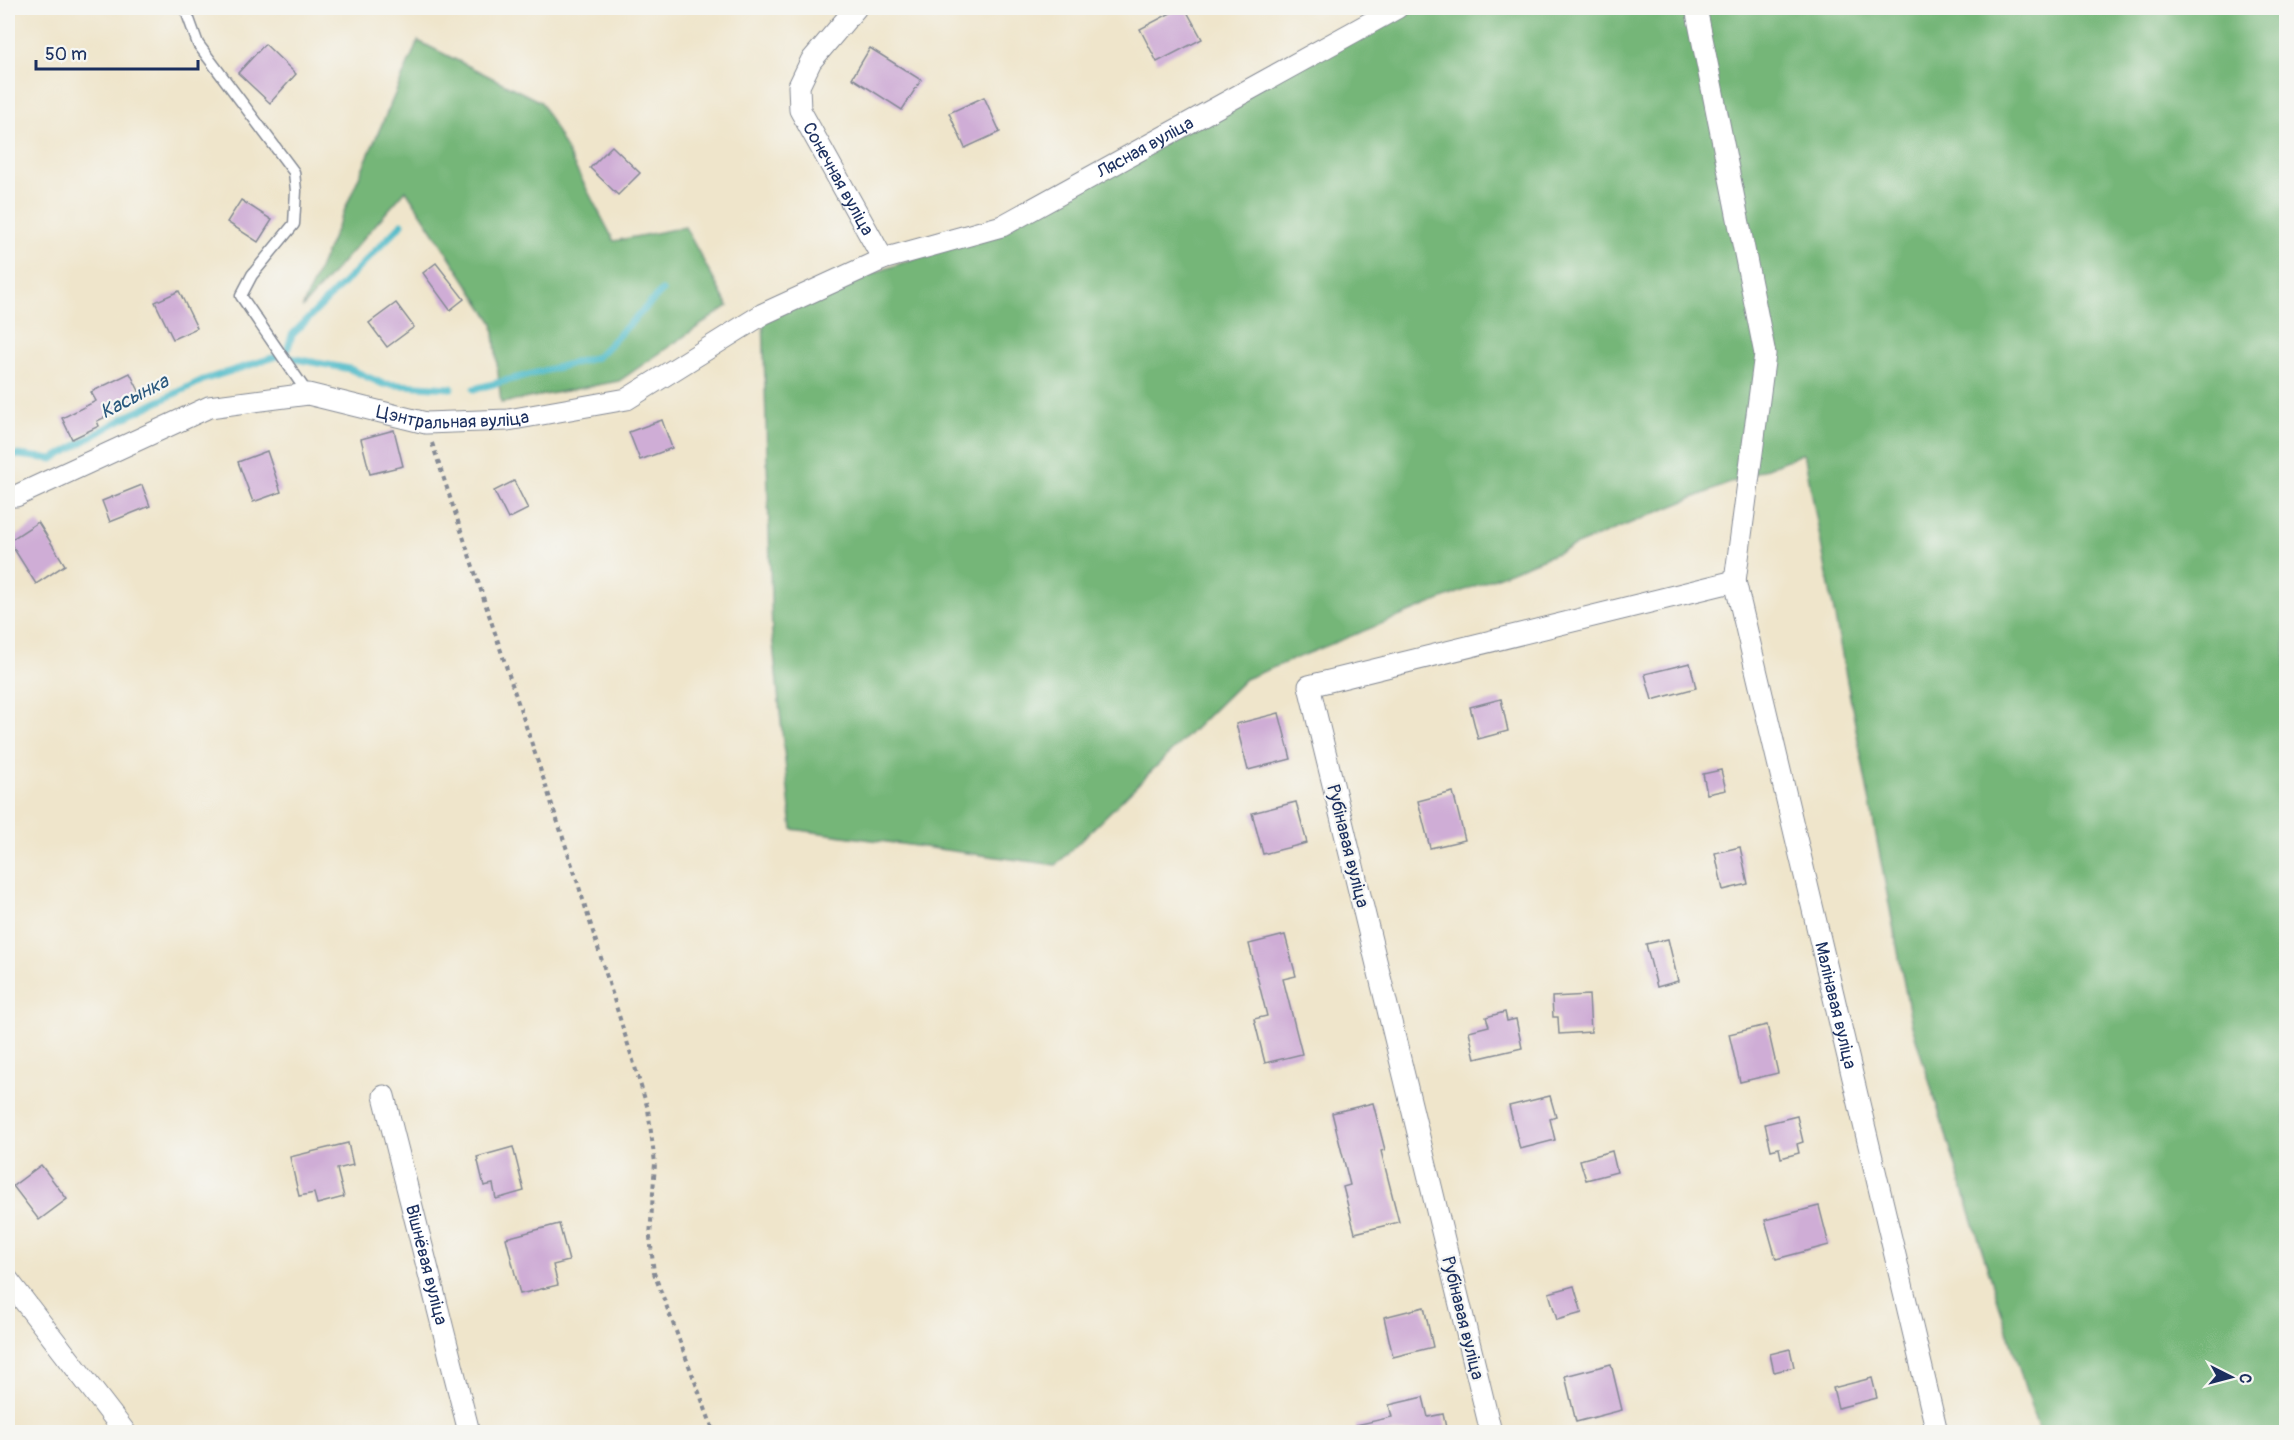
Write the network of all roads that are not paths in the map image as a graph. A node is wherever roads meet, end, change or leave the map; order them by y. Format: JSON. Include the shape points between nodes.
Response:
{"nodes":[{"id":1,"x":185,"y":8,"type":"edge"},
{"id":2,"x":856,"y":8,"type":"edge"},
{"id":3,"x":1397,"y":8,"type":"edge"},
{"id":4,"x":1696,"y":8,"type":"edge"},
{"id":5,"x":883,"y":259,"type":"junction"},
{"id":6,"x":308,"y":394,"type":"junction"},
{"id":7,"x":8,"y":496,"type":"edge"},
{"id":8,"x":1735,"y":580,"type":"junction"},
{"id":9,"x":384,"y":1096,"type":"dead end"},
{"id":10,"x":8,"y":1280,"type":"edge"},
{"id":11,"x":124,"y":1432,"type":"edge"},
{"id":12,"x":470,"y":1432,"type":"edge"},
{"id":13,"x":1491,"y":1432,"type":"edge"},
{"id":14,"x":1936,"y":1432,"type":"edge"}],
"edges":[{"from":1,"to":6,"type":"lane","via":[[198,44],[294,172],[294,224],[252,274],[241,296]]},
{"from":2,"to":5,"type":"street","name":"Сонечная вуліца","via":[[812,61],[799,86],[800,110]]},
{"from":3,"to":5,"type":"street","name":"Лясная вуліца","via":[[1002,226]]},
{"from":4,"to":8,"type":"street","via":[[1765,354]]},
{"from":5,"to":6,"type":"street","name":"Цэнтральная вуліца","via":[[763,314],[627,399],[508,420],[426,423]]},
{"from":6,"to":7,"type":"street","name":"Цэнтральная вуліца","via":[[209,407],[16,496]]},
{"from":8,"to":13,"type":"street","name":"Рубінавая вуліца","via":[[1309,686]]},
{"from":8,"to":14,"type":"street","name":"Малінавая вуліца"},
{"from":9,"to":12,"type":"street","name":"Вішнёвая вуліца"},
{"from":10,"to":11,"type":"street"}]}
